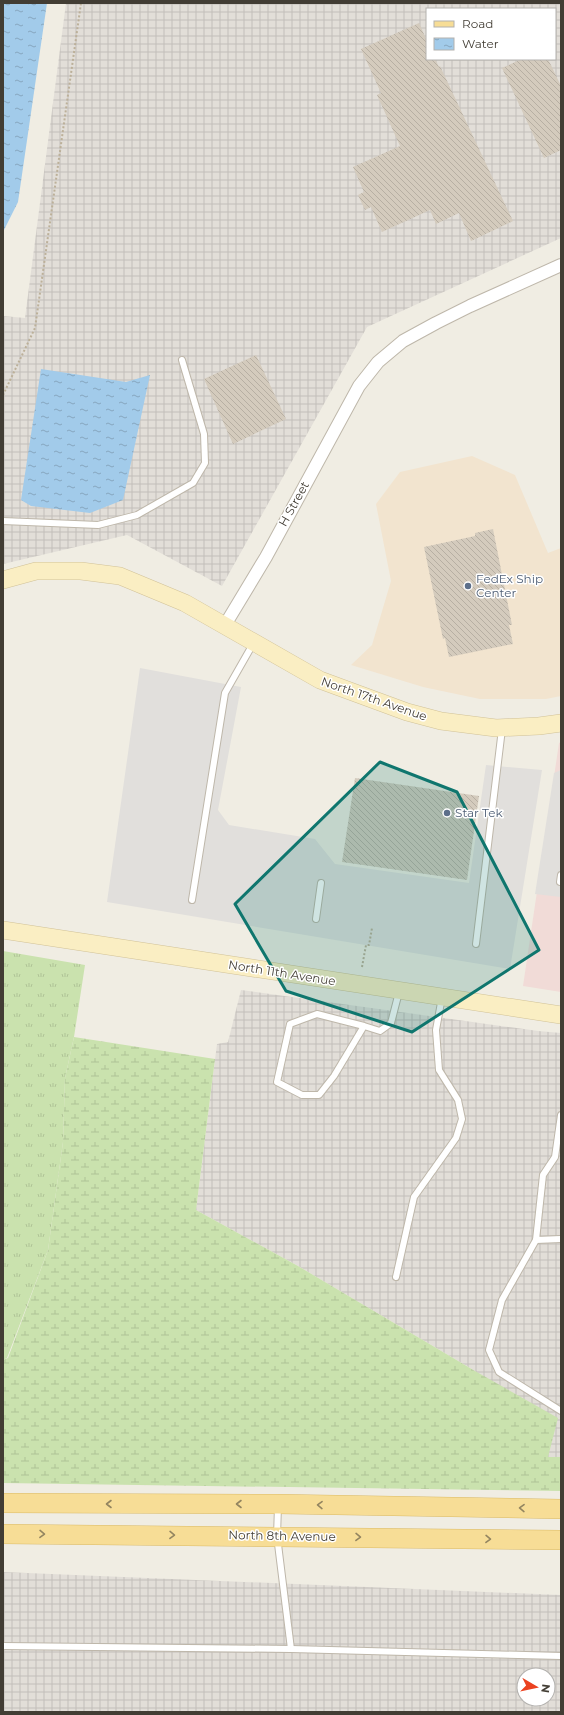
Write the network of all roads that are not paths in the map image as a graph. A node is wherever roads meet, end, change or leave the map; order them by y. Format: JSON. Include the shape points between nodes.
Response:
{"nodes":[{"id":1,"x":561,"y":265,"type":"edge"},
{"id":2,"x":182,"y":360,"type":"dead end"},
{"id":3,"x":3,"y":521,"type":"edge"},
{"id":4,"x":3,"y":580,"type":"edge"},
{"id":5,"x":224,"y":625,"type":"junction"},
{"id":6,"x":254,"y":643,"type":"junction"},
{"id":7,"x":561,"y":723,"type":"edge"},
{"id":8,"x":502,"y":728,"type":"junction"},
{"id":9,"x":561,"y":875,"type":"edge"},
{"id":10,"x":560,"y":882,"type":"dead end"},
{"id":11,"x":321,"y":883,"type":"dead end"},
{"id":12,"x":192,"y":900,"type":"dead end"},
{"id":13,"x":316,"y":919,"type":"dead end"},
{"id":14,"x":3,"y":930,"type":"edge"},
{"id":15,"x":476,"y":944,"type":"dead end"},
{"id":16,"x":400,"y":991,"type":"junction"},
{"id":17,"x":442,"y":998,"type":"junction"},
{"id":18,"x":561,"y":1015,"type":"edge"},
{"id":19,"x":364,"y":1026,"type":"junction"},
{"id":20,"x":561,"y":1115,"type":"edge"},
{"id":21,"x":561,"y":1239,"type":"edge"},
{"id":22,"x":536,"y":1240,"type":"junction"},
{"id":23,"x":396,"y":1277,"type":"dead end"},
{"id":24,"x":561,"y":1411,"type":"edge"},
{"id":25,"x":3,"y":1503,"type":"edge"},
{"id":26,"x":278,"y":1504,"type":"junction"},
{"id":27,"x":561,"y":1508,"type":"edge"},
{"id":28,"x":3,"y":1534,"type":"edge"},
{"id":29,"x":277,"y":1536,"type":"junction"},
{"id":30,"x":561,"y":1540,"type":"edge"},
{"id":31,"x":3,"y":1646,"type":"edge"},
{"id":32,"x":291,"y":1649,"type":"junction"},
{"id":33,"x":561,"y":1656,"type":"edge"}],
"edges":[{"from":1,"to":5,"type":"street","name":"H Street","via":[[436,323],[403,341],[378,362],[359,386],[266,557]]},
{"from":2,"to":3,"type":"lane","via":[[204,434],[205,463],[193,484],[137,515],[98,525]]},
{"from":4,"to":5,"type":"street","via":[[36,572],[81,571],[120,576],[185,603]]},
{"from":5,"to":6,"type":"street","name":"North 17th Avenue"},
{"from":6,"to":8,"type":"street","name":"North 17th Avenue","via":[[320,680],[407,712],[441,721]]},
{"from":6,"to":12,"type":"lane","via":[[225,693]]},
{"from":7,"to":8,"type":"street","name":"North 17th Avenue"},
{"from":8,"to":15,"type":"lane"},
{"from":9,"to":10,"type":"lane"},
{"from":11,"to":13,"type":"lane"},
{"from":14,"to":16,"type":"street","name":"North 11th Avenue"},
{"from":16,"to":17,"type":"street","name":"North 11th Avenue"},
{"from":16,"to":19,"type":"lane","via":[[391,1023],[380,1030]]},
{"from":17,"to":18,"type":"street","name":"North 11th Avenue"},
{"from":17,"to":23,"type":"lane","via":[[436,1030],[439,1070],[458,1100],[462,1119],[456,1138],[414,1198]]},
{"from":19,"to":19,"type":"lane","via":[[334,1076],[319,1095],[302,1095],[276,1082],[290,1024],[317,1014]]},
{"from":20,"to":22,"type":"lane","via":[[555,1157],[543,1175]]},
{"from":21,"to":22,"type":"lane"},
{"from":22,"to":24,"type":"lane","via":[[502,1300],[489,1350],[499,1372]]},
{"from":26,"to":25,"type":"main road","one_way":true},
{"from":27,"to":26,"type":"main road","one_way":true},
{"from":26,"to":29,"type":"lane"},
{"from":28,"to":29,"type":"main road","name":"North 8th Avenue","one_way":true},
{"from":29,"to":30,"type":"main road","name":"North 8th Avenue","one_way":true},
{"from":29,"to":32,"type":"lane"},
{"from":31,"to":32,"type":"lane"},
{"from":32,"to":33,"type":"lane"}]}
